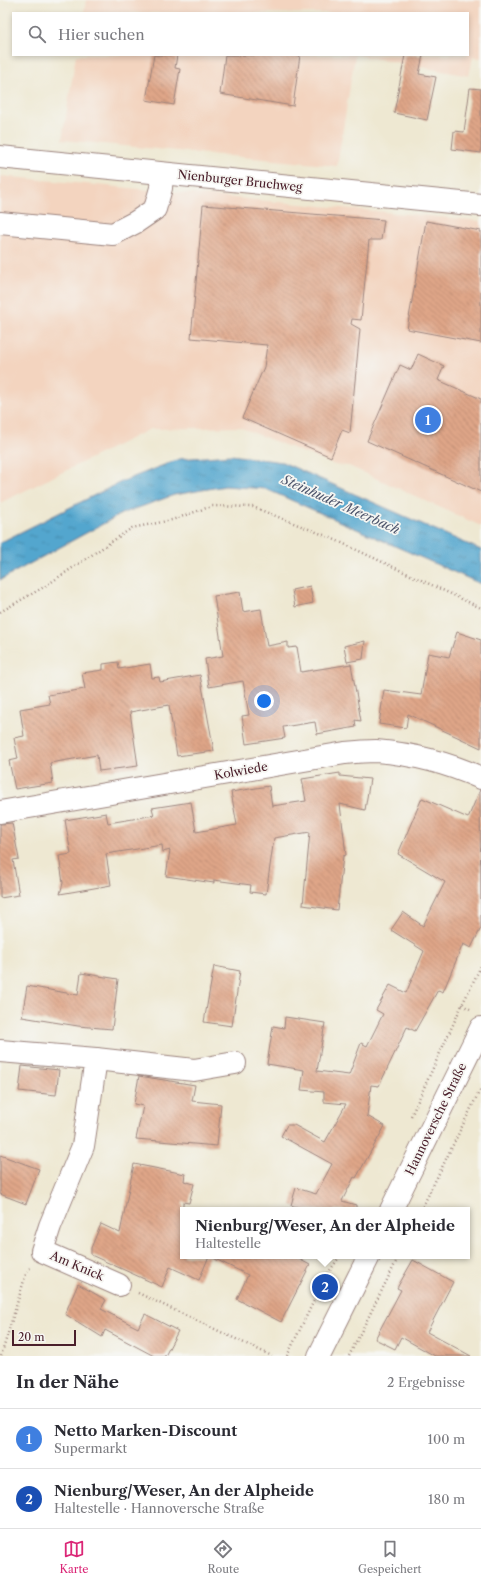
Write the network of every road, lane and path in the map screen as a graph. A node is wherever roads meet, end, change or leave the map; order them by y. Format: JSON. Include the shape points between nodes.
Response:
{"nodes":[{"id":1,"x":0,"y":157,"type":"edge"},
{"id":2,"x":162,"y":174,"type":"junction"},
{"id":3,"x":481,"y":205,"type":"edge"},
{"id":4,"x":0,"y":223,"type":"edge"},
{"id":5,"x":481,"y":608,"type":"edge"},
{"id":6,"x":0,"y":612,"type":"edge"},
{"id":7,"x":481,"y":778,"type":"edge"},
{"id":8,"x":0,"y":812,"type":"edge"},
{"id":9,"x":481,"y":966,"type":"edge"},
{"id":10,"x":478,"y":1042,"type":"edge"},
{"id":11,"x":0,"y":1050,"type":"edge"},
{"id":12,"x":96,"y":1059,"type":"junction"},
{"id":13,"x":235,"y":1063,"type":"dead end"},
{"id":14,"x":481,"y":1088,"type":"edge"},
{"id":15,"x":410,"y":1118,"type":"dead end"},
{"id":16,"x":393,"y":1207,"type":"edge"},
{"id":17,"x":422,"y":1207,"type":"edge"},
{"id":18,"x":42,"y":1251,"type":"junction"},
{"id":19,"x":338,"y":1259,"type":"edge"},
{"id":20,"x":368,"y":1259,"type":"edge"},
{"id":21,"x":398,"y":1259,"type":"edge"},
{"id":22,"x":120,"y":1285,"type":"joint"},
{"id":23,"x":1,"y":1356,"type":"edge"},
{"id":24,"x":272,"y":1356,"type":"edge"},
{"id":25,"x":287,"y":1356,"type":"edge"},
{"id":26,"x":319,"y":1356,"type":"edge"},
{"id":27,"x":349,"y":1356,"type":"edge"}],
"edges":[{"from":1,"to":2,"type":"street","name":"Nienburger Bruchweg"},
{"from":2,"to":3,"type":"street","name":"Nienburger Bruchweg"},
{"from":2,"to":4,"type":"street","via":[[155,209],[113,234]]},
{"from":5,"to":6,"type":"path","via":[[329,537],[253,507],[212,506],[172,520],[132,528]]},
{"from":7,"to":8,"type":"street","name":"Kolwiede","via":[[423,758],[375,751],[345,753]]},
{"from":9,"to":15,"type":"path"},
{"from":10,"to":16,"type":"street","name":"Hannoversche Straße"},
{"from":11,"to":12,"type":"street"},
{"from":12,"to":13,"type":"street","via":[[194,1070]]},
{"from":12,"to":18,"type":"street","name":"Am Knick","via":[[83,1146]]},
{"from":14,"to":17,"type":"path"},
{"from":18,"to":22,"type":"street","name":"Am Knick"},
{"from":18,"to":23,"type":"path","via":[[26,1274]]},
{"from":19,"to":25,"type":"path","via":[[326,1276]]},
{"from":20,"to":26,"type":"street"},
{"from":21,"to":27,"type":"path"},
{"from":22,"to":24,"type":"path","name":"Am Knick"}]}
